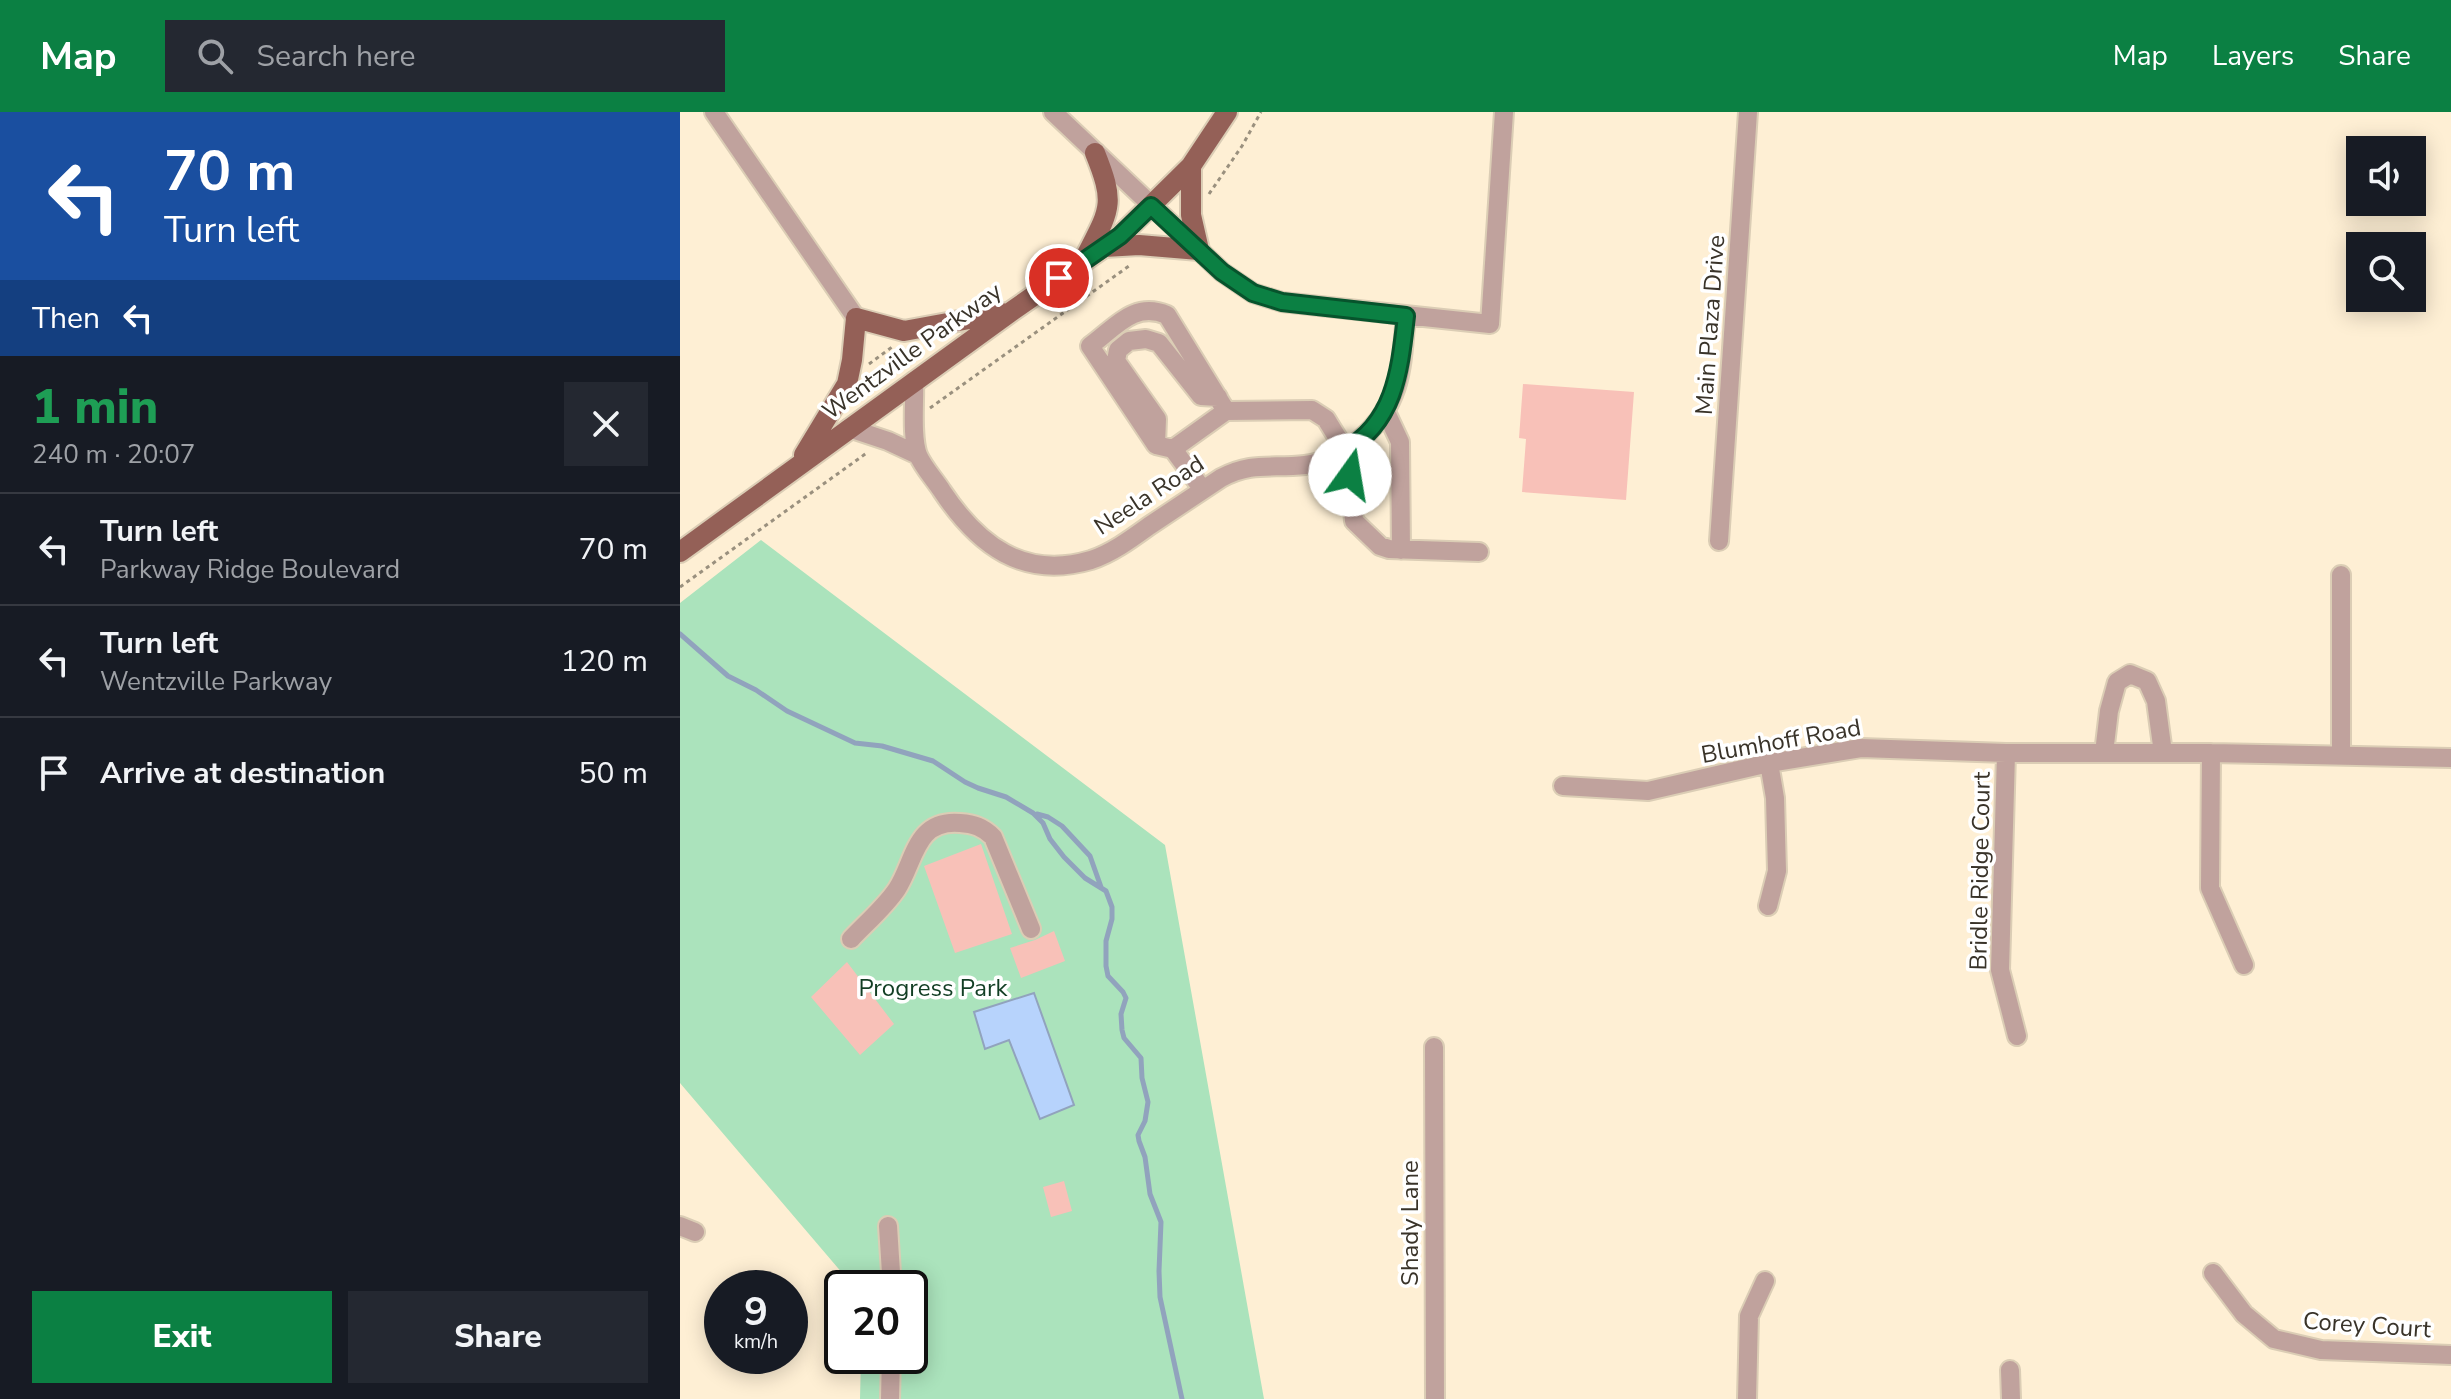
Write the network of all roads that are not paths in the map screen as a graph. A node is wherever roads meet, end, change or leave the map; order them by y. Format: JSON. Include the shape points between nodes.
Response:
{"nodes":[{"id":1,"x":714,"y":112,"type":"edge"},
{"id":2,"x":1053,"y":112,"type":"edge"},
{"id":3,"x":1227,"y":112,"type":"edge"},
{"id":4,"x":1504,"y":112,"type":"edge"},
{"id":5,"x":1748,"y":112,"type":"edge"},
{"id":6,"x":1095,"y":153,"type":"junction"},
{"id":7,"x":1191,"y":166,"type":"junction"},
{"id":8,"x":1151,"y":206,"type":"junction"},
{"id":9,"x":1104,"y":247,"type":"junction"},
{"id":10,"x":1199,"y":250,"type":"junction"},
{"id":11,"x":1083,"y":261,"type":"junction"},
{"id":12,"x":1012,"y":311,"type":"junction"},
{"id":13,"x":1406,"y":316,"type":"junction"},
{"id":14,"x":856,"y":318,"type":"junction"},
{"id":15,"x":914,"y":381,"type":"junction"},
{"id":16,"x":1222,"y":404,"type":"junction"},
{"id":17,"x":1385,"y":410,"type":"junction"},
{"id":18,"x":849,"y":428,"type":"junction"},
{"id":19,"x":1165,"y":447,"type":"junction"},
{"id":20,"x":1345,"y":450,"type":"junction"},
{"id":21,"x":918,"y":455,"type":"junction"},
{"id":22,"x":798,"y":465,"type":"junction"},
{"id":23,"x":1203,"y":490,"type":"junction"},
{"id":24,"x":1719,"y":541,"type":"dead end"},
{"id":25,"x":1401,"y":550,"type":"junction"},
{"id":26,"x":680,"y":552,"type":"edge"},
{"id":27,"x":1479,"y":552,"type":"dead end"},
{"id":28,"x":2341,"y":575,"type":"dead end"},
{"id":29,"x":2006,"y":753,"type":"junction"},
{"id":30,"x":2104,"y":753,"type":"junction"},
{"id":31,"x":2163,"y":753,"type":"junction"},
{"id":32,"x":2211,"y":753,"type":"junction"},
{"id":33,"x":2341,"y":755,"type":"junction"},
{"id":34,"x":2451,"y":758,"type":"edge"},
{"id":35,"x":1769,"y":763,"type":"junction"},
{"id":36,"x":1563,"y":786,"type":"dead end"},
{"id":37,"x":1768,"y":906,"type":"dead end"},
{"id":38,"x":1031,"y":929,"type":"dead end"},
{"id":39,"x":851,"y":939,"type":"dead end"},
{"id":40,"x":2244,"y":965,"type":"dead end"},
{"id":41,"x":2017,"y":1036,"type":"dead end"},
{"id":42,"x":1434,"y":1047,"type":"dead end"},
{"id":43,"x":888,"y":1226,"type":"dead end"},
{"id":44,"x":891,"y":1270,"type":"edge"},
{"id":45,"x":2213,"y":1273,"type":"dead end"},
{"id":46,"x":1765,"y":1281,"type":"dead end"},
{"id":47,"x":2451,"y":1355,"type":"edge"},
{"id":48,"x":2010,"y":1370,"type":"dead end"},
{"id":49,"x":891,"y":1374,"type":"edge"},
{"id":50,"x":890,"y":1399,"type":"edge"},
{"id":51,"x":1435,"y":1399,"type":"edge"},
{"id":52,"x":1747,"y":1399,"type":"edge"},
{"id":53,"x":2011,"y":1399,"type":"edge"}],
"edges":[{"from":1,"to":14,"type":"street"},
{"from":2,"to":6,"type":"street"},
{"from":3,"to":7,"type":"main road","name":"Wentzville Parkway"},
{"from":4,"to":13,"type":"street","via":[[1490,324]]},
{"from":5,"to":24,"type":"street","name":"Main Plaza Drive"},
{"from":6,"to":8,"type":"street"},
{"from":6,"to":11,"type":"main road","via":[[1106,182],[1107,210]]},
{"from":7,"to":8,"type":"main road","name":"Wentzville Parkway"},
{"from":7,"to":10,"type":"main road","via":[[1191,215]]},
{"from":8,"to":9,"type":"main road","name":"Wentzville Parkway"},
{"from":8,"to":10,"type":"street"},
{"from":9,"to":10,"type":"main road"},
{"from":9,"to":11,"type":"main road","name":"Wentzville Parkway"},
{"from":10,"to":13,"type":"street","via":[[1253,293],[1282,302]]},
{"from":11,"to":12,"type":"main road","name":"Wentzville Parkway"},
{"from":12,"to":14,"type":"main road","via":[[904,331]]},
{"from":12,"to":15,"type":"main road","name":"Wentzville Parkway"},
{"from":13,"to":17,"type":"street","name":"Neela Road","via":[[1400,368]]},
{"from":14,"to":22,"type":"main road","via":[[847,384]]},
{"from":15,"to":18,"type":"main road","name":"Wentzville Parkway"},
{"from":15,"to":21,"type":"street","name":"Neela Road"},
{"from":16,"to":19,"type":"street"},
{"from":16,"to":19,"type":"street","via":[[1201,396],[1159,343],[1129,341],[1118,350],[1116,361],[1157,419]]},
{"from":16,"to":19,"type":"street","via":[[1167,315],[1153,309],[1134,313],[1090,346]]},
{"from":16,"to":20,"type":"street","via":[[1312,410],[1326,419]]},
{"from":17,"to":20,"type":"street","name":"Neela Road"},
{"from":17,"to":25,"type":"street","via":[[1400,442]]},
{"from":18,"to":21,"type":"street"},
{"from":18,"to":22,"type":"main road","name":"Wentzville Parkway"},
{"from":19,"to":23,"type":"street"},
{"from":20,"to":23,"type":"street","name":"Neela Road","via":[[1305,465],[1239,468]]},
{"from":20,"to":25,"type":"street","via":[[1354,521],[1380,546]]},
{"from":21,"to":23,"type":"street","name":"Neela Road","via":[[956,513],[985,542],[1021,561],[1047,566],[1115,550]]},
{"from":22,"to":26,"type":"main road","name":"Wentzville Parkway"},
{"from":25,"to":27,"type":"street"},
{"from":28,"to":33,"type":"street"},
{"from":29,"to":30,"type":"street","name":"Blumhoff Road"},
{"from":29,"to":35,"type":"street","name":"Blumhoff Road","via":[[1861,748]]},
{"from":29,"to":41,"type":"street","name":"Bridle Ridge Court","via":[[2000,970]]},
{"from":30,"to":31,"type":"street","name":"Blumhoff Road"},
{"from":30,"to":31,"type":"street","via":[[2117,682],[2130,674],[2147,681],[2156,701]]},
{"from":31,"to":32,"type":"street","name":"Blumhoff Road"},
{"from":32,"to":33,"type":"street","name":"Blumhoff Road"},
{"from":32,"to":40,"type":"street","via":[[2210,888]]},
{"from":33,"to":34,"type":"street","name":"Blumhoff Road"},
{"from":35,"to":36,"type":"street","name":"Blumhoff Road","via":[[1648,791]]},
{"from":35,"to":37,"type":"street","via":[[1777,871]]},
{"from":38,"to":39,"type":"street","via":[[993,837],[985,829],[953,823],[925,835],[897,889]]},
{"from":42,"to":51,"type":"street","name":"Shady Lane"},
{"from":43,"to":44,"type":"street"},
{"from":45,"to":47,"type":"street","name":"Corey Court","via":[[2244,1314],[2274,1339],[2321,1350]]},
{"from":46,"to":52,"type":"street","via":[[1749,1316]]},
{"from":48,"to":53,"type":"street"},
{"from":49,"to":50,"type":"street"}]}
